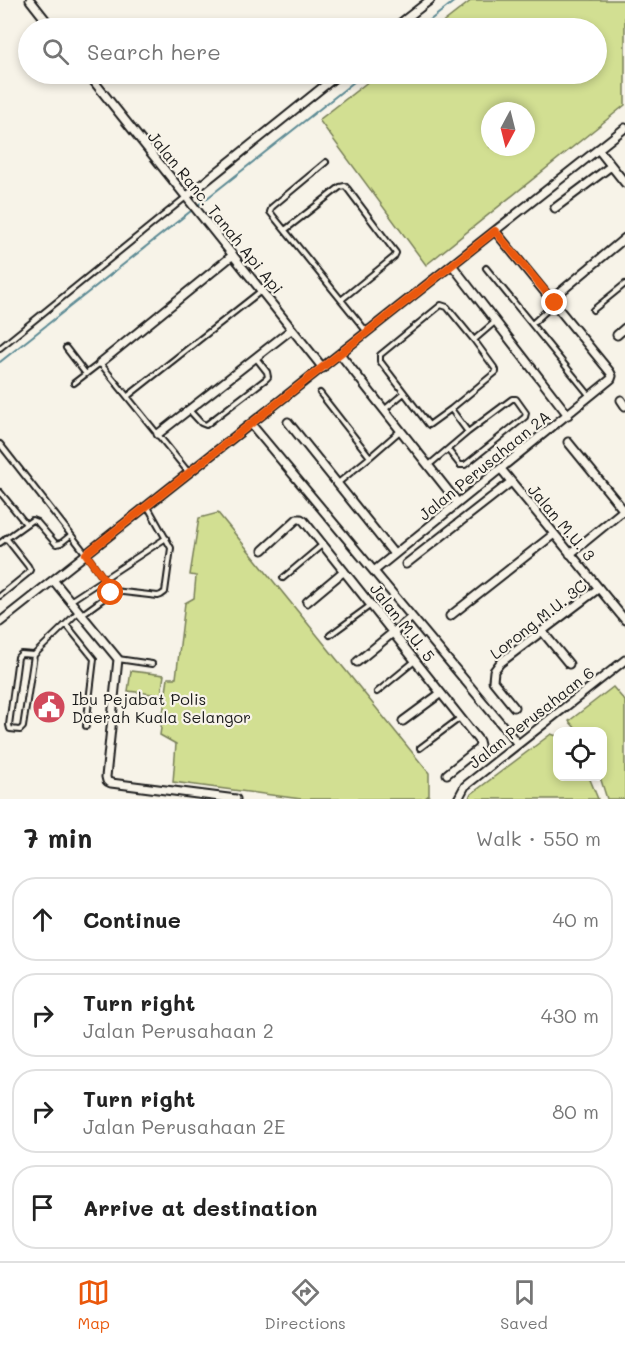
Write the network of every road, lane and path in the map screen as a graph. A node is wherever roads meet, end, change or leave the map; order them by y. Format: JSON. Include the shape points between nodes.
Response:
{"nodes":[{"id":1,"x":30,"y":0,"type":"edge"},
{"id":2,"x":430,"y":0,"type":"edge"},
{"id":3,"x":44,"y":18,"type":"edge"},
{"id":4,"x":407,"y":18,"type":"edge"},
{"id":5,"x":96,"y":84,"type":"edge"},
{"id":6,"x":327,"y":84,"type":"edge"},
{"id":7,"x":625,"y":128,"type":"edge"},
{"id":8,"x":598,"y":149,"type":"junction"},
{"id":9,"x":326,"y":162,"type":"dead end"},
{"id":10,"x":611,"y":166,"type":"junction"},
{"id":11,"x":625,"y":183,"type":"edge"},
{"id":12,"x":189,"y":200,"type":"junction"},
{"id":13,"x":555,"y":208,"type":"dead end"},
{"id":14,"x":285,"y":231,"type":"junction"},
{"id":15,"x":495,"y":231,"type":"junction"},
{"id":16,"x":625,"y":238,"type":"edge"},
{"id":17,"x":233,"y":255,"type":"junction"},
{"id":18,"x":452,"y":265,"type":"junction"},
{"id":19,"x":486,"y":268,"type":"dead end"},
{"id":20,"x":625,"y":284,"type":"edge"},
{"id":21,"x":261,"y":290,"type":"junction"},
{"id":22,"x":341,"y":300,"type":"junction"},
{"id":23,"x":553,"y":301,"type":"junction"},
{"id":24,"x":593,"y":310,"type":"dead end"},
{"id":25,"x":496,"y":321,"type":"junction"},
{"id":26,"x":532,"y":324,"type":"junction"},
{"id":27,"x":625,"y":328,"type":"edge"},
{"id":28,"x":292,"y":329,"type":"junction"},
{"id":29,"x":367,"y":333,"type":"junction"},
{"id":30,"x":616,"y":335,"type":"dead end"},
{"id":31,"x":474,"y":340,"type":"junction"},
{"id":32,"x":0,"y":348,"type":"edge"},
{"id":33,"x":66,"y":348,"type":"dead end"},
{"id":34,"x":340,"y":354,"type":"junction"},
{"id":35,"x":256,"y":358,"type":"junction"},
{"id":36,"x":100,"y":363,"type":"junction"},
{"id":37,"x":323,"y":368,"type":"junction"},
{"id":38,"x":86,"y":374,"type":"junction"},
{"id":39,"x":74,"y":383,"type":"dead end"},
{"id":40,"x":320,"y":393,"type":"dead end"},
{"id":41,"x":404,"y":393,"type":"junction"},
{"id":42,"x":127,"y":396,"type":"junction"},
{"id":43,"x":590,"y":397,"type":"junction"},
{"id":44,"x":451,"y":409,"type":"junction"},
{"id":45,"x":189,"y":410,"type":"junction"},
{"id":46,"x":384,"y":410,"type":"junction"},
{"id":47,"x":568,"y":415,"type":"junction"},
{"id":48,"x":288,"y":422,"type":"dead end"},
{"id":49,"x":251,"y":424,"type":"junction"},
{"id":50,"x":401,"y":430,"type":"junction"},
{"id":51,"x":468,"y":432,"type":"junction"},
{"id":52,"x":158,"y":434,"type":"junction"},
{"id":53,"x":568,"y":442,"type":"dead end"},
{"id":54,"x":0,"y":444,"type":"edge"},
{"id":55,"x":448,"y":450,"type":"junction"},
{"id":56,"x":370,"y":457,"type":"junction"},
{"id":57,"x":429,"y":466,"type":"junction"},
{"id":58,"x":501,"y":469,"type":"junction"},
{"id":59,"x":189,"y":473,"type":"junction"},
{"id":60,"x":511,"y":482,"type":"junction"},
{"id":61,"x":338,"y":484,"type":"junction"},
{"id":62,"x":0,"y":492,"type":"edge"},
{"id":63,"x":458,"y":503,"type":"junction"},
{"id":64,"x":147,"y":506,"type":"junction"},
{"id":65,"x":625,"y":511,"type":"edge"},
{"id":66,"x":26,"y":524,"type":"junction"},
{"id":67,"x":554,"y":534,"type":"junction"},
{"id":68,"x":72,"y":535,"type":"junction"},
{"id":69,"x":6,"y":538,"type":"junction"},
{"id":70,"x":166,"y":538,"type":"junction"},
{"id":71,"x":0,"y":543,"type":"edge"},
{"id":72,"x":322,"y":544,"type":"junction"},
{"id":73,"x":263,"y":550,"type":"dead end"},
{"id":74,"x":86,"y":554,"type":"junction"},
{"id":75,"x":394,"y":554,"type":"junction"},
{"id":76,"x":570,"y":554,"type":"junction"},
{"id":77,"x":406,"y":564,"type":"dead end"},
{"id":78,"x":344,"y":571,"type":"junction"},
{"id":79,"x":374,"y":571,"type":"junction"},
{"id":80,"x":104,"y":578,"type":"junction"},
{"id":81,"x":283,"y":578,"type":"dead end"},
{"id":82,"x":53,"y":580,"type":"junction"},
{"id":83,"x":598,"y":588,"type":"junction"},
{"id":84,"x":113,"y":592,"type":"junction"},
{"id":85,"x":0,"y":596,"type":"edge"},
{"id":86,"x":70,"y":601,"type":"junction"},
{"id":87,"x":307,"y":602,"type":"dead end"},
{"id":88,"x":372,"y":605,"type":"junction"},
{"id":89,"x":80,"y":613,"type":"junction"},
{"id":90,"x":450,"y":616,"type":"dead end"},
{"id":91,"x":412,"y":617,"type":"junction"},
{"id":92,"x":625,"y":620,"type":"edge"},
{"id":93,"x":0,"y":622,"type":"edge"},
{"id":94,"x":66,"y":624,"type":"junction"},
{"id":95,"x":542,"y":631,"type":"junction"},
{"id":96,"x":394,"y":632,"type":"junction"},
{"id":97,"x":330,"y":635,"type":"dead end"},
{"id":98,"x":34,"y":655,"type":"junction"},
{"id":99,"x":118,"y":659,"type":"junction"},
{"id":100,"x":416,"y":660,"type":"junction"},
{"id":101,"x":625,"y":660,"type":"edge"},
{"id":102,"x":357,"y":662,"type":"dead end"},
{"id":103,"x":152,"y":664,"type":"dead end"},
{"id":104,"x":569,"y":664,"type":"dead end"},
{"id":105,"x":377,"y":692,"type":"dead end"},
{"id":106,"x":441,"y":693,"type":"junction"},
{"id":107,"x":514,"y":707,"type":"dead end"},
{"id":108,"x":460,"y":718,"type":"junction"},
{"id":109,"x":403,"y":722,"type":"dead end"},
{"id":110,"x":86,"y":726,"type":"dead end"},
{"id":111,"x":518,"y":744,"type":"junction"},
{"id":112,"x":420,"y":748,"type":"dead end"},
{"id":113,"x":447,"y":774,"type":"dead end"},
{"id":114,"x":236,"y":799,"type":"edge"},
{"id":115,"x":458,"y":799,"type":"edge"}],
"edges":[{"from":1,"to":3,"type":"street"},
{"from":2,"to":4,"type":"street"},
{"from":5,"to":12,"type":"street","name":"Jalan Ranc. Tanah Api Api"},
{"from":6,"to":12,"type":"street"},
{"from":7,"to":8,"type":"street"},
{"from":8,"to":10,"type":"street"},
{"from":8,"to":15,"type":"street"},
{"from":9,"to":14,"type":"lane","via":[[270,209]]},
{"from":10,"to":11,"type":"street"},
{"from":10,"to":13,"type":"street"},
{"from":12,"to":17,"type":"street","name":"Jalan Ranc. Tanah Api Api"},
{"from":12,"to":32,"type":"lane"},
{"from":14,"to":22,"type":"lane"},
{"from":14,"to":22,"type":"lane","via":[[340,187],[347,188],[396,253]]},
{"from":15,"to":18,"type":"street"},
{"from":15,"to":23,"type":"street"},
{"from":16,"to":23,"type":"street"},
{"from":17,"to":21,"type":"street","name":"Jalan Ranc. Tanah Api Api"},
{"from":17,"to":36,"type":"street"},
{"from":18,"to":25,"type":"street"},
{"from":18,"to":29,"type":"street"},
{"from":19,"to":26,"type":"lane"},
{"from":20,"to":24,"type":"lane"},
{"from":21,"to":28,"type":"street","name":"Jalan Ranc. Tanah Api Api"},
{"from":21,"to":42,"type":"lane"},
{"from":22,"to":29,"type":"lane"},
{"from":23,"to":26,"type":"lane"},
{"from":23,"to":43,"type":"street","name":"Jalan Perusahaan 2A","via":[[612,376]]},
{"from":25,"to":31,"type":"lane"},
{"from":25,"to":47,"type":"street"},
{"from":26,"to":43,"type":"lane"},
{"from":27,"to":30,"type":"street"},
{"from":28,"to":35,"type":"street"},
{"from":28,"to":37,"type":"street","name":"Jalan Ranc. Tanah Api Api"},
{"from":29,"to":34,"type":"street"},
{"from":31,"to":41,"type":"lane","via":[[447,307],[441,306],[380,355],[380,361]]},
{"from":31,"to":44,"type":"lane","via":[[496,372]]},
{"from":33,"to":38,"type":"lane"},
{"from":34,"to":37,"type":"street"},
{"from":34,"to":46,"type":"street"},
{"from":35,"to":45,"type":"street"},
{"from":35,"to":45,"type":"lane","via":[[267,372],[266,379],[206,424]]},
{"from":36,"to":38,"type":"lane"},
{"from":36,"to":42,"type":"lane"},
{"from":37,"to":49,"type":"street"},
{"from":38,"to":39,"type":"lane"},
{"from":40,"to":56,"type":"lane"},
{"from":41,"to":44,"type":"lane","via":[[428,424]]},
{"from":41,"to":46,"type":"lane"},
{"from":42,"to":52,"type":"lane"},
{"from":43,"to":47,"type":"street","name":"Jalan Perusahaan 2A"},
{"from":44,"to":51,"type":"lane"},
{"from":45,"to":52,"type":"street"},
{"from":46,"to":50,"type":"street"},
{"from":47,"to":58,"type":"street","name":"Jalan Perusahaan 2A"},
{"from":48,"to":61,"type":"street"},
{"from":49,"to":59,"type":"street"},
{"from":49,"to":79,"type":"street"},
{"from":50,"to":56,"type":"lane"},
{"from":50,"to":57,"type":"street"},
{"from":51,"to":55,"type":"lane"},
{"from":51,"to":55,"type":"lane","via":[[512,399],[526,413],[465,465],[460,465]]},
{"from":52,"to":59,"type":"lane"},
{"from":53,"to":65,"type":"street"},
{"from":54,"to":68,"type":"lane"},
{"from":55,"to":57,"type":"lane"},
{"from":56,"to":61,"type":"lane"},
{"from":57,"to":63,"type":"street"},
{"from":58,"to":60,"type":"street","name":"Jalan M.U. 3"},
{"from":58,"to":63,"type":"street","name":"Jalan Perusahaan 2A"},
{"from":59,"to":64,"type":"street"},
{"from":60,"to":67,"type":"street","name":"Jalan M.U. 3"},
{"from":60,"to":77,"type":"street"},
{"from":61,"to":75,"type":"street"},
{"from":62,"to":66,"type":"lane"},
{"from":63,"to":75,"type":"street","name":"Jalan Perusahaan 2A"},
{"from":64,"to":70,"type":"lane"},
{"from":64,"to":74,"type":"street"},
{"from":65,"to":76,"type":"street"},
{"from":66,"to":68,"type":"lane","via":[[35,520],[56,544]]},
{"from":66,"to":69,"type":"lane"},
{"from":67,"to":76,"type":"street","name":"Jalan M.U. 3"},
{"from":67,"to":90,"type":"street"},
{"from":68,"to":74,"type":"lane"},
{"from":69,"to":71,"type":"lane"},
{"from":69,"to":85,"type":"lane","via":[[30,570]]},
{"from":70,"to":80,"type":"lane"},
{"from":70,"to":84,"type":"lane","via":[[171,550],[163,594]]},
{"from":72,"to":73,"type":"street","name":"Jalan M.U. 5","via":[[304,521],[297,519]]},
{"from":72,"to":78,"type":"street","name":"Jalan M.U. 5"},
{"from":72,"to":81,"type":"lane"},
{"from":74,"to":80,"type":"lane"},
{"from":74,"to":82,"type":"street"},
{"from":75,"to":79,"type":"street","name":"Jalan Perusahaan 2A"},
{"from":76,"to":83,"type":"street","name":"Jalan M.U. 3"},
{"from":78,"to":87,"type":"street"},
{"from":78,"to":88,"type":"street","name":"Jalan M.U. 5"},
{"from":79,"to":91,"type":"street"},
{"from":80,"to":84,"type":"lane"},
{"from":80,"to":86,"type":"lane"},
{"from":82,"to":86,"type":"street"},
{"from":82,"to":93,"type":"street"},
{"from":83,"to":92,"type":"street","name":"Jalan M.U. 3"},
{"from":83,"to":95,"type":"street","name":"Lorong M.U. 3C"},
{"from":84,"to":89,"type":"lane"},
{"from":86,"to":89,"type":"street"},
{"from":88,"to":96,"type":"street","name":"Jalan M.U. 5"},
{"from":88,"to":97,"type":"lane"},
{"from":89,"to":94,"type":"lane"},
{"from":89,"to":99,"type":"street"},
{"from":91,"to":96,"type":"street"},
{"from":91,"to":111,"type":"street"},
{"from":94,"to":98,"type":"lane"},
{"from":94,"to":110,"type":"lane","via":[[94,659]]},
{"from":95,"to":104,"type":"street"},
{"from":95,"to":107,"type":"street","name":"Lorong M.U. 3C","via":[[494,671],[493,681]]},
{"from":96,"to":100,"type":"street","name":"Jalan M.U. 5"},
{"from":96,"to":102,"type":"street"},
{"from":98,"to":98,"type":"lane","via":[[23,727],[13,730],[9,724],[18,657]]},
{"from":99,"to":103,"type":"lane"},
{"from":99,"to":114,"type":"street","via":[[107,781]]},
{"from":100,"to":105,"type":"lane"},
{"from":100,"to":106,"type":"street","name":"Jalan M.U. 5"},
{"from":101,"to":111,"type":"street","name":"Jalan Perusahaan 6"},
{"from":106,"to":108,"type":"street","name":"Jalan M.U. 5"},
{"from":106,"to":109,"type":"street"},
{"from":108,"to":112,"type":"lane"},
{"from":108,"to":113,"type":"street","name":"Jalan M.U. 5","via":[[480,745]]},
{"from":111,"to":115,"type":"street","name":"Jalan Perusahaan 6","via":[[465,786]]}]}
